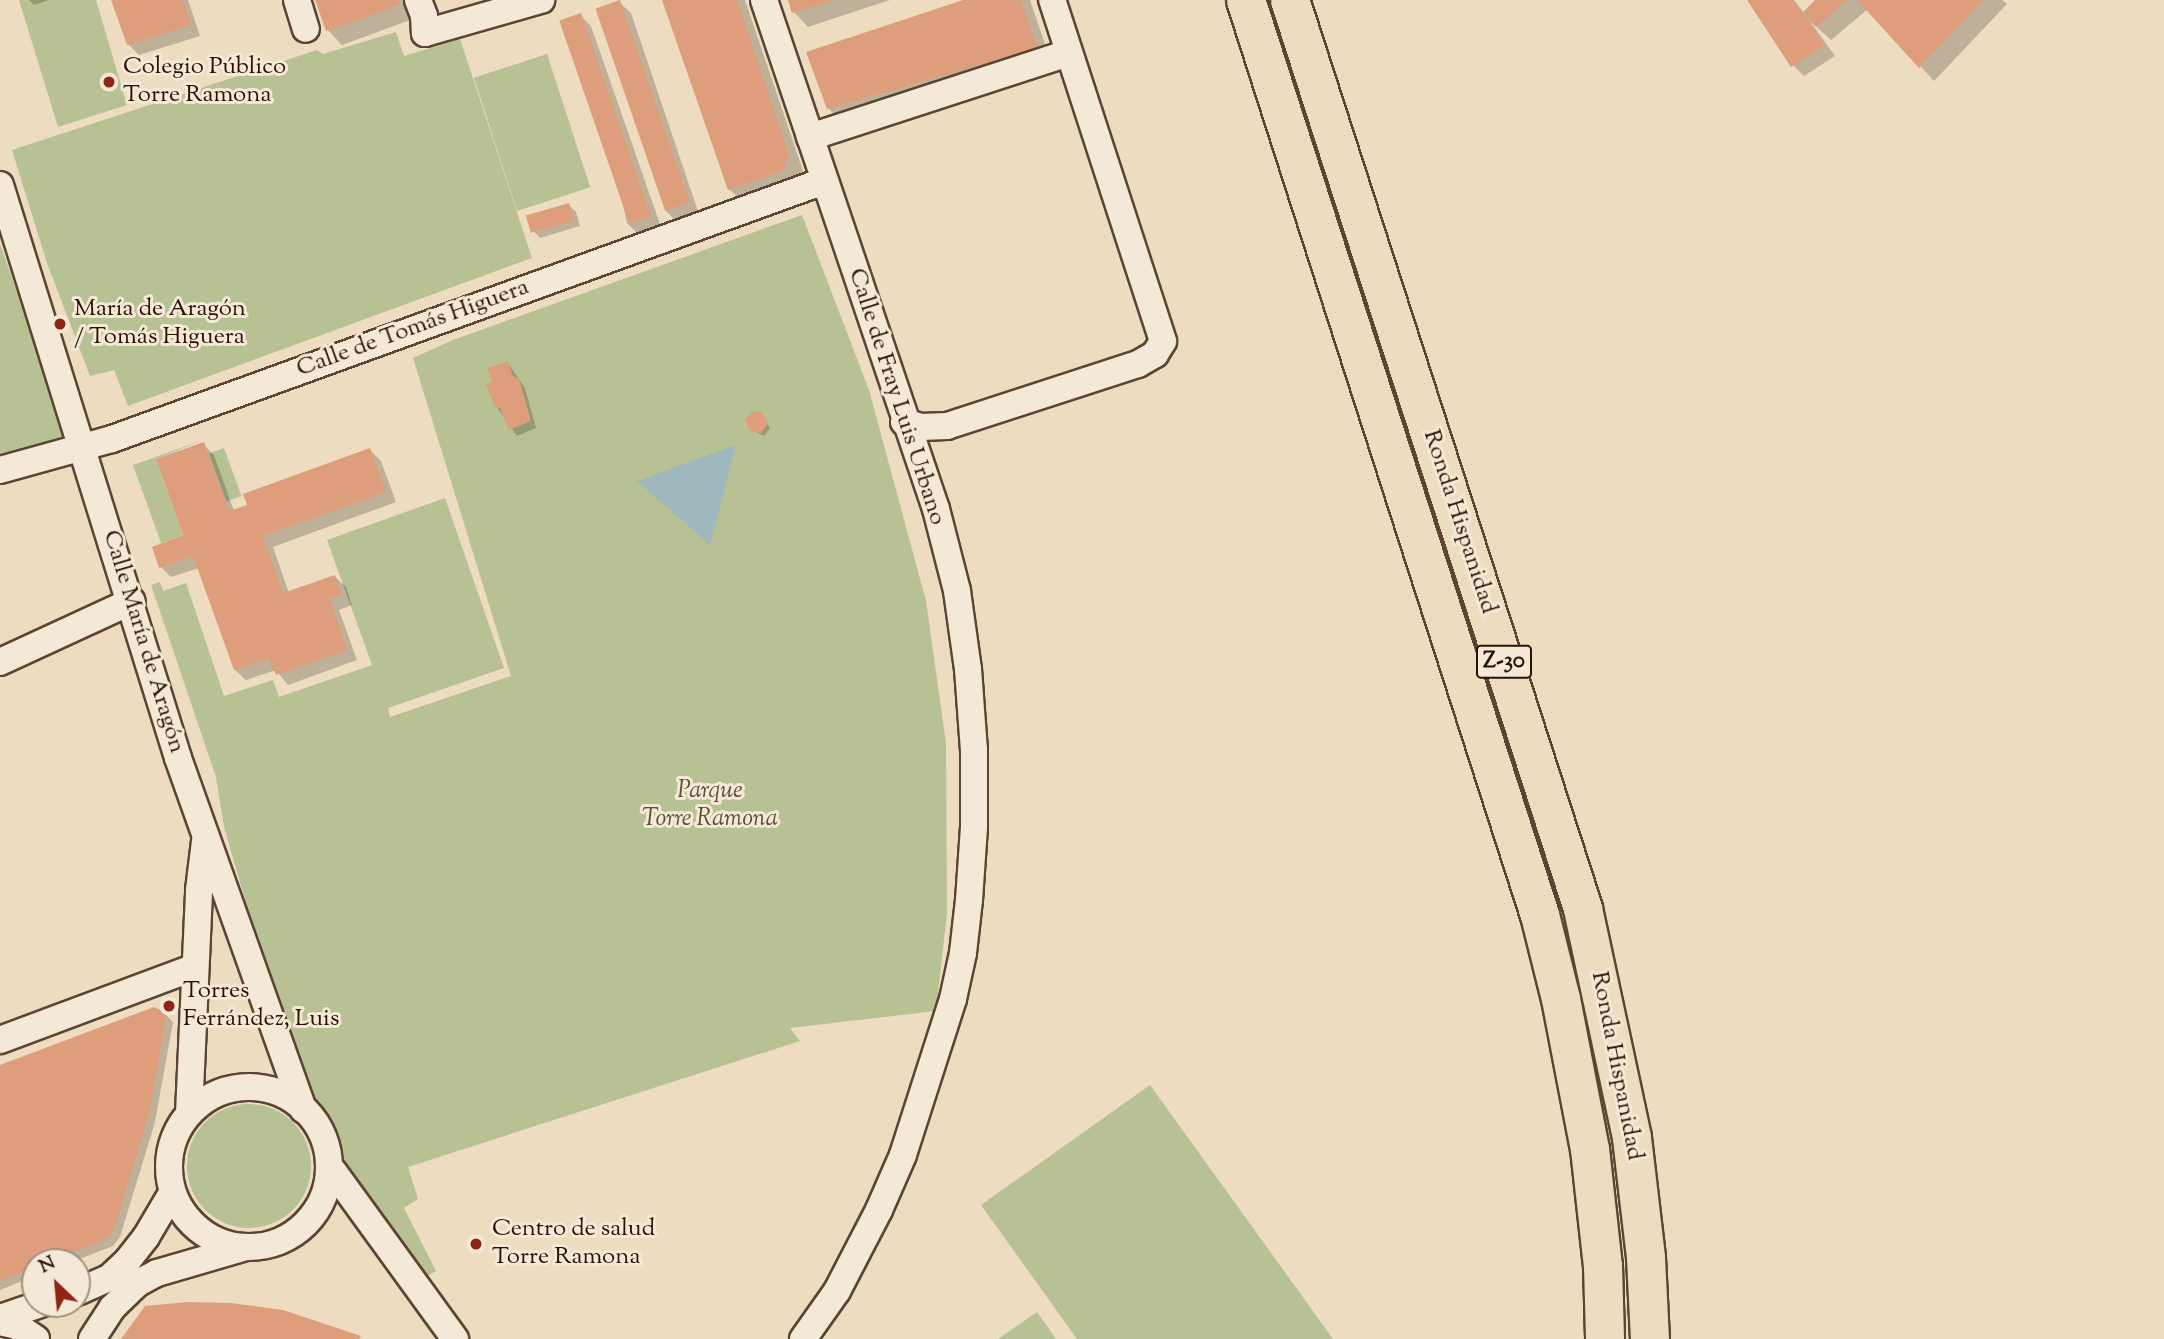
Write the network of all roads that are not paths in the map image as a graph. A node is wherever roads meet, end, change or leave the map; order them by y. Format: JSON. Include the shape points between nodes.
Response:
{"nodes":[{"id":1,"x":297,"y":0,"type":"edge"},
{"id":2,"x":418,"y":0,"type":"edge"},
{"id":3,"x":764,"y":0,"type":"edge"},
{"id":4,"x":1052,"y":0,"type":"edge"},
{"id":5,"x":1246,"y":0,"type":"edge"},
{"id":6,"x":1290,"y":0,"type":"edge"},
{"id":7,"x":526,"y":2,"type":"edge"},
{"id":8,"x":306,"y":29,"type":"dead end"},
{"id":9,"x":1059,"y":56,"type":"junction"},
{"id":10,"x":819,"y":134,"type":"junction"},
{"id":11,"x":824,"y":181,"type":"junction"},
{"id":12,"x":0,"y":185,"type":"edge"},
{"id":13,"x":904,"y":422,"type":"junction"},
{"id":14,"x":947,"y":426,"type":"junction"},
{"id":15,"x":83,"y":449,"type":"junction"},
{"id":16,"x":923,"y":463,"type":"junction"},
{"id":17,"x":0,"y":470,"type":"edge"},
{"id":18,"x":132,"y":601,"type":"junction"},
{"id":19,"x":0,"y":662,"type":"edge"},
{"id":20,"x":205,"y":835,"type":"junction"},
{"id":21,"x":194,"y":967,"type":"junction"},
{"id":22,"x":0,"y":1041,"type":"edge"},
{"id":23,"x":303,"y":1108,"type":"junction"},
{"id":24,"x":189,"y":1113,"type":"junction"},
{"id":25,"x":332,"y":1171,"type":"junction"},
{"id":26,"x":172,"y":1193,"type":"junction"},
{"id":27,"x":246,"y":1247,"type":"junction"},
{"id":28,"x":91,"y":1286,"type":"edge"},
{"id":29,"x":21,"y":1312,"type":"edge"},
{"id":30,"x":0,"y":1320,"type":"edge"},
{"id":31,"x":451,"y":1337,"type":"edge"},
{"id":32,"x":37,"y":1339,"type":"edge"},
{"id":33,"x":92,"y":1339,"type":"edge"},
{"id":34,"x":803,"y":1339,"type":"edge"},
{"id":35,"x":1605,"y":1339,"type":"edge"},
{"id":36,"x":1650,"y":1339,"type":"edge"}],
"edges":[{"from":1,"to":8,"type":"street"},
{"from":2,"to":7,"type":"street","via":[[425,33]]},
{"from":3,"to":10,"type":"street","name":"Calle de Fray Luis Urbano"},
{"from":4,"to":9,"type":"street"},
{"from":5,"to":35,"type":"highway","name":"Ronda Hispanidad","number":"Z-30","via":[[1540,915],[1590,1149],[1603,1266]]},
{"from":6,"to":36,"type":"highway","name":"Ronda Hispanidad","number":"Z-30","via":[[1583,909],[1632,1138]]},
{"from":9,"to":10,"type":"street"},
{"from":9,"to":14,"type":"street","via":[[1163,341],[1155,354],[1138,364]]},
{"from":10,"to":11,"type":"street","name":"Calle de Fray Luis Urbano"},
{"from":11,"to":13,"type":"street","name":"Calle de Fray Luis Urbano"},
{"from":11,"to":15,"type":"street","name":"Calle de Tomás Higuera"},
{"from":12,"to":15,"type":"street","name":"Calle María de Aragón"},
{"from":13,"to":14,"type":"street"},
{"from":13,"to":16,"type":"street","name":"Calle de Fray Luis Urbano"},
{"from":14,"to":16,"type":"street","via":[[927,450]]},
{"from":15,"to":17,"type":"street","name":"Calle de Tomás Higuera"},
{"from":15,"to":18,"type":"street","name":"Calle María de Aragón"},
{"from":16,"to":34,"type":"street","name":"Calle de Fray Luis Urbano","via":[[957,591],[968,670],[974,827],[963,953],[953,999],[903,1155],[858,1252]]},
{"from":18,"to":19,"type":"street"},
{"from":18,"to":20,"type":"street","name":"Calle María de Aragón"},
{"from":20,"to":21,"type":"street","name":"Calle María de Aragón"},
{"from":20,"to":23,"type":"street","name":"Calle María de Aragón"},
{"from":21,"to":22,"type":"street"},
{"from":21,"to":24,"type":"street","name":"Calle María de Aragón"},
{"from":23,"to":24,"type":"street","via":[[282,1094],[258,1087],[232,1088]]},
{"from":23,"to":25,"type":"street","via":[[322,1134]]},
{"from":24,"to":26,"type":"street","via":[[170,1151]]},
{"from":25,"to":27,"type":"street","via":[[321,1207],[309,1223],[268,1245]]},
{"from":25,"to":31,"type":"street"},
{"from":26,"to":27,"type":"street","via":[[183,1214],[200,1231],[222,1243]]},
{"from":26,"to":28,"type":"street","via":[[128,1260],[109,1278]]},
{"from":27,"to":33,"type":"street","via":[[138,1283],[112,1308]]},
{"from":29,"to":30,"type":"street"},
{"from":30,"to":32,"type":"street"}]}
